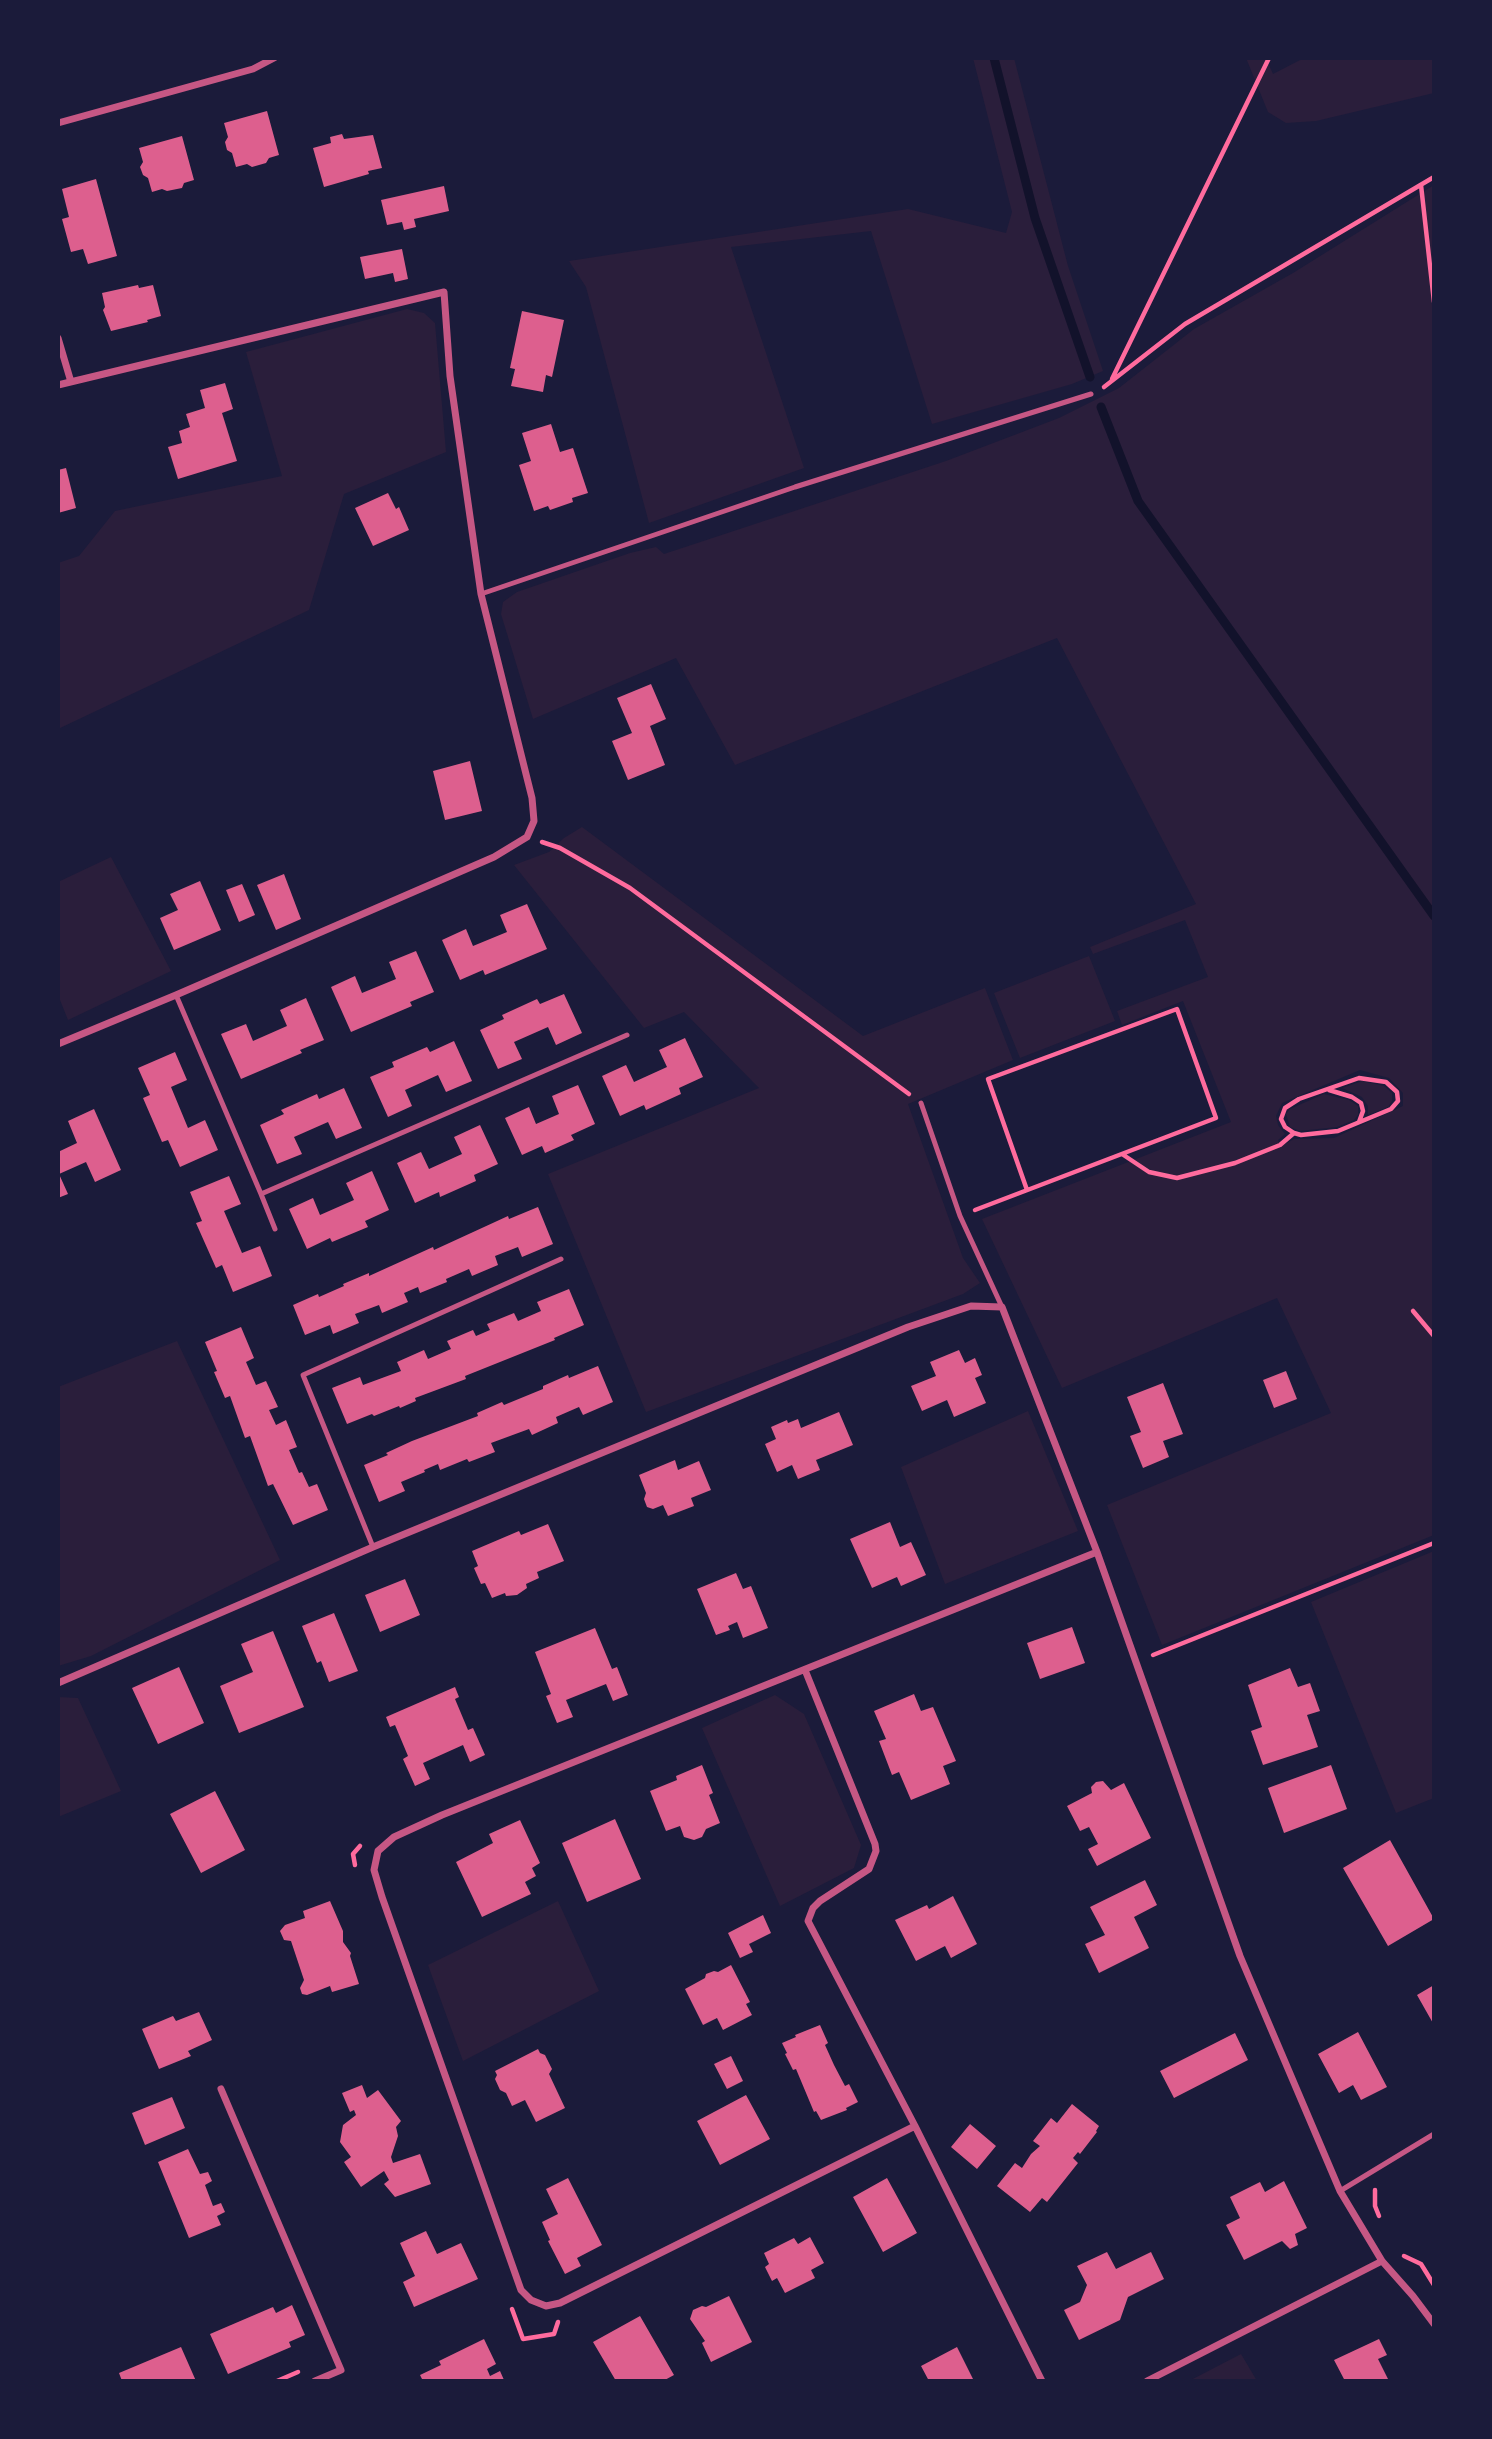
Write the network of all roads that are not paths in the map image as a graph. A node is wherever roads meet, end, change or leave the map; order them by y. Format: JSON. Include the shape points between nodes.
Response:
{"nodes":[{"id":1,"x":274,"y":58,"type":"edge"},
{"id":2,"x":58,"y":123,"type":"edge"},
{"id":3,"x":58,"y":338,"type":"edge"},
{"id":4,"x":71,"y":382,"type":"junction"},
{"id":5,"x":58,"y":385,"type":"edge"},
{"id":6,"x":1091,"y":394,"type":"road end"},
{"id":7,"x":481,"y":594,"type":"junction"},
{"id":8,"x":176,"y":995,"type":"junction"},
{"id":9,"x":627,"y":1035,"type":"dead end"},
{"id":10,"x":58,"y":1044,"type":"edge"},
{"id":11,"x":920,"y":1103,"type":"road end"},
{"id":12,"x":261,"y":1194,"type":"junction"},
{"id":13,"x":275,"y":1229,"type":"dead end"},
{"id":14,"x":561,"y":1259,"type":"dead end"},
{"id":15,"x":1002,"y":1307,"type":"junction"},
{"id":16,"x":373,"y":1547,"type":"junction"},
{"id":17,"x":1097,"y":1552,"type":"junction"},
{"id":18,"x":805,"y":1670,"type":"junction"},
{"id":19,"x":58,"y":1683,"type":"edge"},
{"id":20,"x":221,"y":2089,"type":"dead end"},
{"id":21,"x":915,"y":2126,"type":"junction"},
{"id":22,"x":1434,"y":2134,"type":"edge"},
{"id":23,"x":1340,"y":2191,"type":"junction"},
{"id":24,"x":1382,"y":2261,"type":"junction"},
{"id":25,"x":1434,"y":2324,"type":"edge"},
{"id":26,"x":315,"y":2381,"type":"edge"},
{"id":27,"x":1042,"y":2381,"type":"edge"},
{"id":28,"x":1147,"y":2381,"type":"edge"}],
"edges":[{"from":1,"to":2,"type":"street","via":[[253,69]]},
{"from":3,"to":4,"type":"street"},
{"from":4,"to":5,"type":"street"},
{"from":4,"to":7,"type":"street","via":[[444,292],[450,376]]},
{"from":6,"to":7,"type":"lane","via":[[795,487]]},
{"from":7,"to":8,"type":"street","via":[[532,798],[534,821],[527,837],[494,857]]},
{"from":8,"to":10,"type":"street"},
{"from":8,"to":12,"type":"lane"},
{"from":9,"to":12,"type":"lane"},
{"from":11,"to":15,"type":"lane","via":[[960,1216]]},
{"from":12,"to":13,"type":"lane"},
{"from":14,"to":16,"type":"lane","via":[[303,1375]]},
{"from":15,"to":16,"type":"street","via":[[971,1306],[908,1327]]},
{"from":15,"to":17,"type":"street"},
{"from":16,"to":19,"type":"street"},
{"from":17,"to":18,"type":"street"},
{"from":17,"to":23,"type":"street","via":[[1240,1956]]},
{"from":18,"to":21,"type":"street","via":[[876,1852],[869,1869],[820,1901],[808,1921]]},
{"from":18,"to":21,"type":"street","via":[[394,1837],[378,1851],[374,1870],[522,2290],[531,2300],[546,2306],[559,2303]]},
{"from":20,"to":26,"type":"street","via":[[341,2370]]},
{"from":21,"to":27,"type":"street"},
{"from":22,"to":23,"type":"lane"},
{"from":23,"to":24,"type":"street"},
{"from":24,"to":25,"type":"street"},
{"from":24,"to":28,"type":"street"}]}
